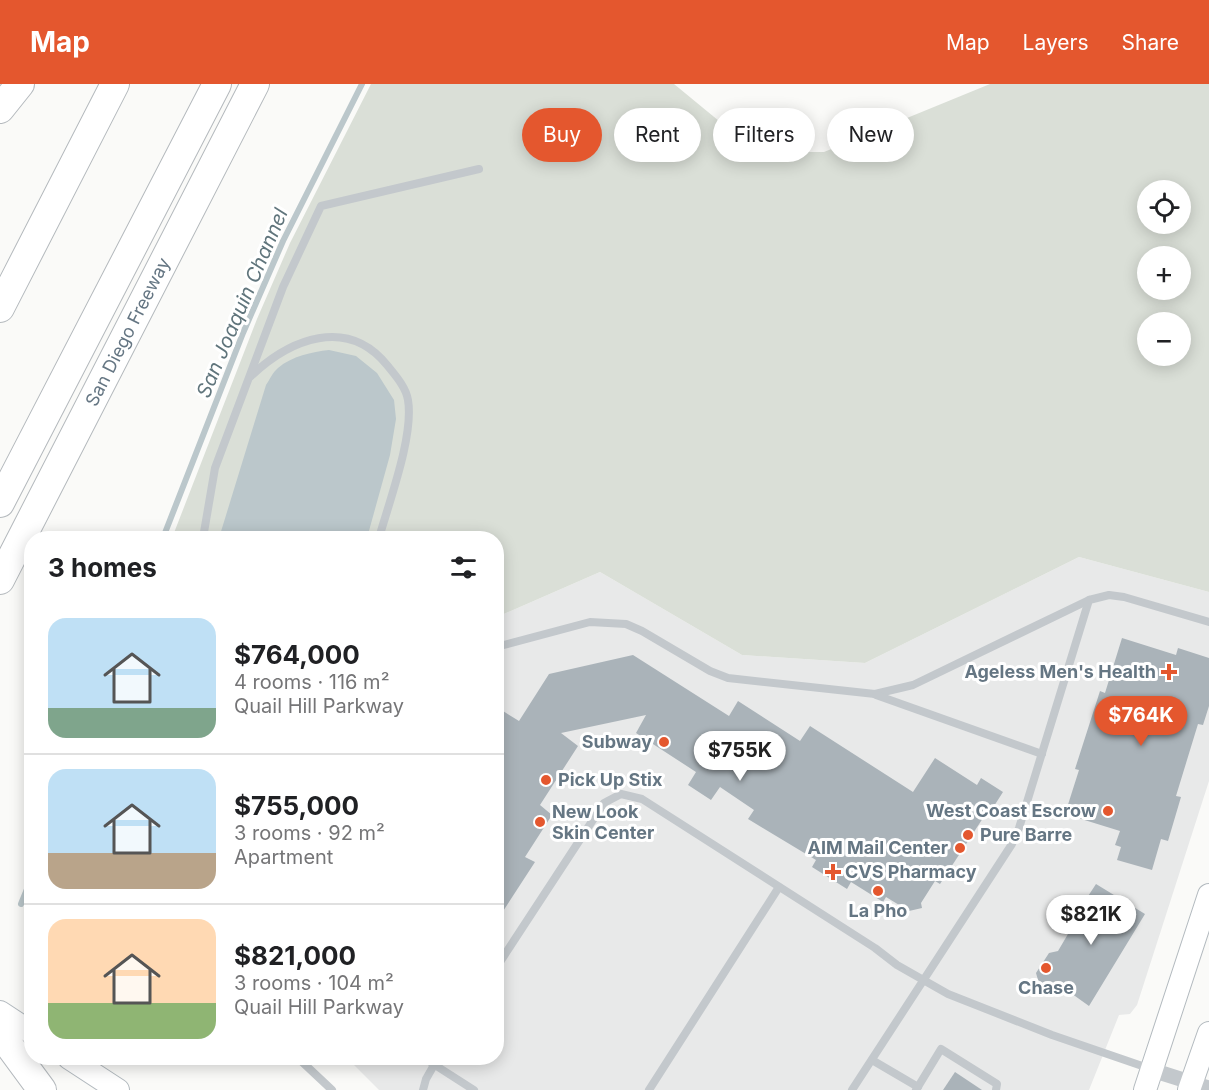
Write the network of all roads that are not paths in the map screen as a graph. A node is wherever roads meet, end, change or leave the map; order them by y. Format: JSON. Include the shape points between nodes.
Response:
{"nodes":[{"id":1,"x":20,"y":84,"type":"edge"},
{"id":2,"x":115,"y":84,"type":"edge"},
{"id":3,"x":217,"y":84,"type":"edge"},
{"id":4,"x":255,"y":84,"type":"edge"},
{"id":5,"x":0,"y":109,"type":"edge"},
{"id":6,"x":479,"y":169,"type":"dead end"},
{"id":7,"x":0,"y":308,"type":"edge"},
{"id":8,"x":250,"y":377,"type":"junction"},
{"id":9,"x":0,"y":503,"type":"edge"},
{"id":10,"x":25,"y":531,"type":"edge"},
{"id":11,"x":204,"y":531,"type":"edge"},
{"id":12,"x":381,"y":531,"type":"edge"},
{"id":13,"x":24,"y":533,"type":"edge"},
{"id":14,"x":0,"y":580,"type":"edge"},
{"id":15,"x":1089,"y":600,"type":"junction"},
{"id":16,"x":1209,"y":622,"type":"edge"},
{"id":17,"x":504,"y":645,"type":"edge"},
{"id":18,"x":875,"y":694,"type":"junction"},
{"id":19,"x":1042,"y":754,"type":"junction"},
{"id":20,"x":779,"y":887,"type":"junction"},
{"id":21,"x":1209,"y":895,"type":"edge"},
{"id":22,"x":504,"y":956,"type":"edge"},
{"id":23,"x":924,"y":981,"type":"junction"},
{"id":24,"x":0,"y":1012,"type":"edge"},
{"id":25,"x":24,"y":1028,"type":"edge"},
{"id":26,"x":0,"y":1033,"type":"edge"},
{"id":27,"x":1209,"y":1033,"type":"edge"},
{"id":28,"x":872,"y":1059,"type":"junction"},
{"id":29,"x":80,"y":1065,"type":"edge"},
{"id":30,"x":305,"y":1065,"type":"edge"},
{"id":31,"x":434,"y":1065,"type":"edge"},
{"id":32,"x":441,"y":1065,"type":"edge"},
{"id":33,"x":1149,"y":1080,"type":"edge"},
{"id":34,"x":1196,"y":1087,"type":"edge"},
{"id":35,"x":917,"y":1089,"type":"edge"},
{"id":36,"x":42,"y":1090,"type":"edge"},
{"id":37,"x":118,"y":1090,"type":"edge"},
{"id":38,"x":332,"y":1090,"type":"edge"},
{"id":39,"x":423,"y":1090,"type":"edge"},
{"id":40,"x":474,"y":1090,"type":"edge"},
{"id":41,"x":649,"y":1090,"type":"edge"},
{"id":42,"x":852,"y":1090,"type":"edge"},
{"id":43,"x":996,"y":1090,"type":"edge"}],
"edges":[{"from":1,"to":5,"type":"highway"},
{"from":2,"to":7,"type":"highway"},
{"from":3,"to":9,"type":"highway","name":"San Diego Freeway"},
{"from":4,"to":10,"type":"highway","name":"San Diego Freeway"},
{"from":6,"to":8,"type":"lane","via":[[321,206],[283,288]]},
{"from":8,"to":11,"type":"lane","via":[[215,468]]},
{"from":8,"to":12,"type":"lane","via":[[268,360],[316,337],[359,341],[380,356],[408,398],[409,428]]},
{"from":13,"to":14,"type":"highway","name":"San Diego Freeway"},
{"from":15,"to":16,"type":"lane","via":[[1124,597]]},
{"from":15,"to":18,"type":"lane","via":[[913,685]]},
{"from":15,"to":19,"type":"lane"},
{"from":17,"to":18,"type":"lane","via":[[590,622],[626,624],[728,678]]},
{"from":18,"to":19,"type":"lane"},
{"from":19,"to":23,"type":"lane","via":[[1012,844]]},
{"from":20,"to":22,"type":"lane","via":[[642,799],[621,794],[604,803]]},
{"from":20,"to":23,"type":"lane"},
{"from":20,"to":41,"type":"lane"},
{"from":21,"to":33,"type":"main road"},
{"from":23,"to":28,"type":"lane"},
{"from":23,"to":33,"type":"lane"},
{"from":24,"to":25,"type":"main road"},
{"from":26,"to":36,"type":"highway"},
{"from":27,"to":34,"type":"main road"},
{"from":28,"to":35,"type":"lane"},
{"from":28,"to":42,"type":"lane"},
{"from":29,"to":37,"type":"main road"},
{"from":30,"to":38,"type":"lane"},
{"from":31,"to":39,"type":"lane"},
{"from":32,"to":40,"type":"lane"},
{"from":33,"to":34,"type":"street"},
{"from":35,"to":43,"type":"lane","via":[[941,1048],[997,1084]]}]}
